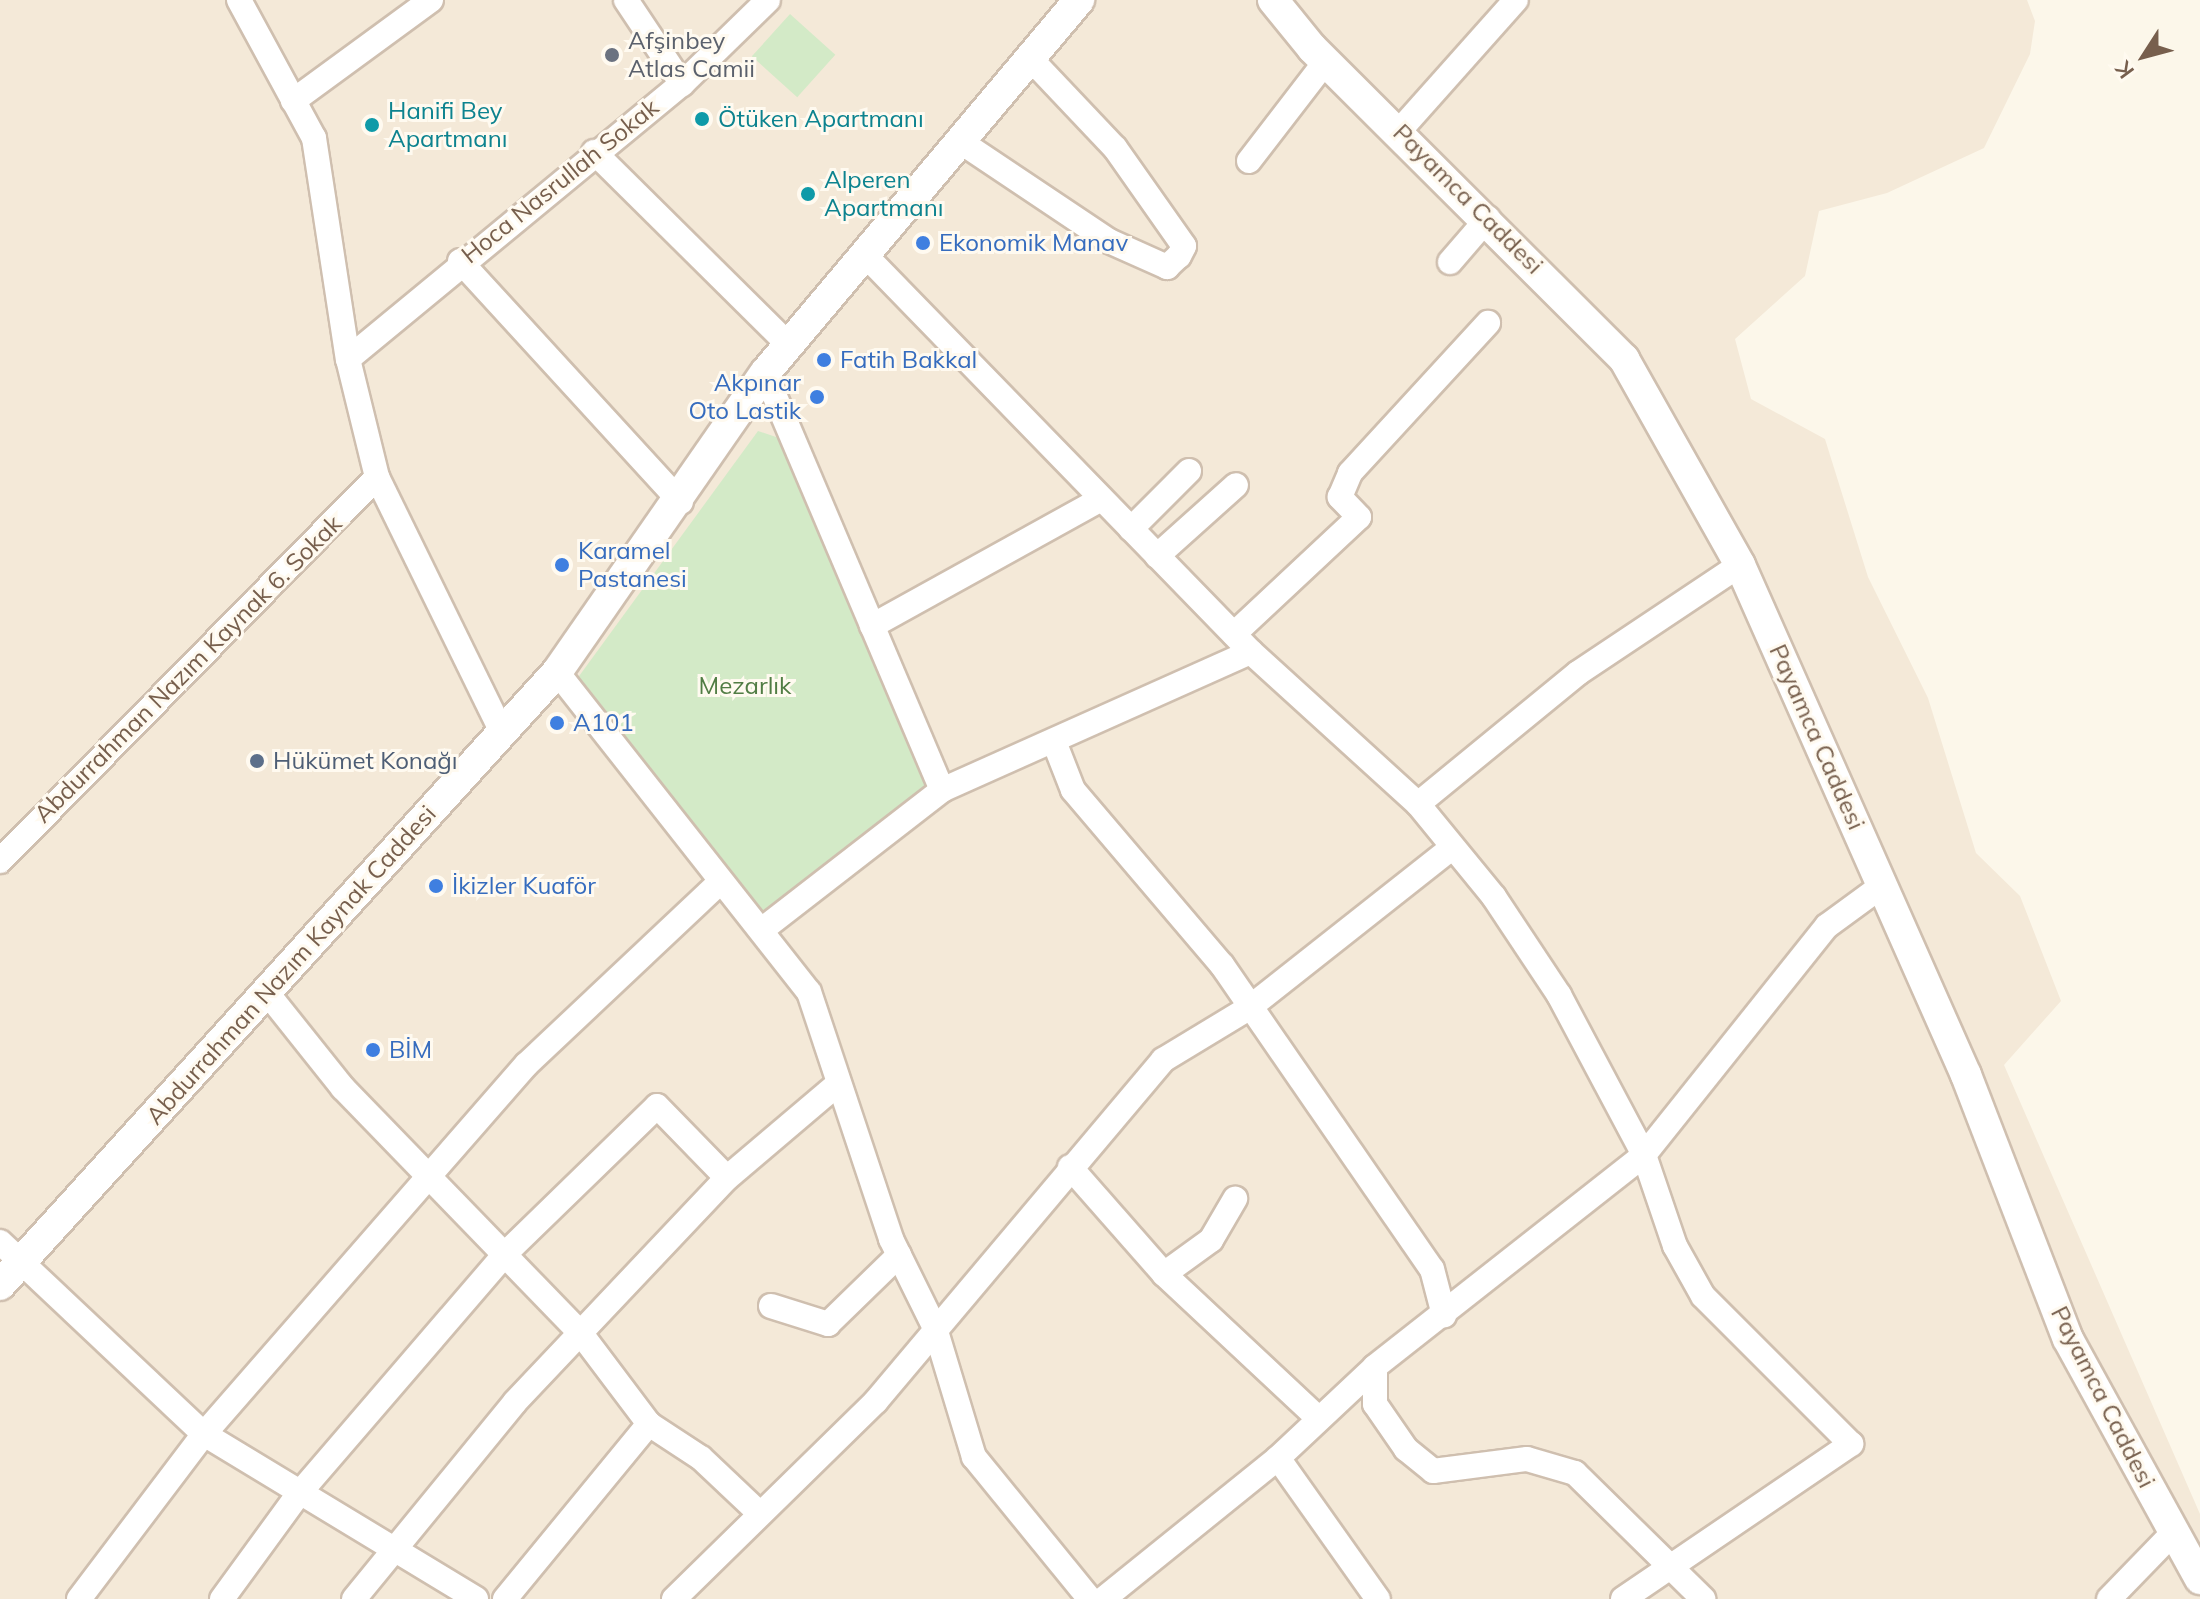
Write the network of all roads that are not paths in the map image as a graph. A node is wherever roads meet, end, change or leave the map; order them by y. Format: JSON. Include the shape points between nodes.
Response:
{"nodes":[{"id":1,"x":239,"y":0,"type":"edge"},
{"id":2,"x":431,"y":0,"type":"edge"},
{"id":3,"x":626,"y":0,"type":"edge"},
{"id":4,"x":768,"y":0,"type":"edge"},
{"id":5,"x":1079,"y":0,"type":"edge"},
{"id":6,"x":1273,"y":0,"type":"edge"},
{"id":7,"x":1516,"y":0,"type":"edge"},
{"id":8,"x":1030,"y":58,"type":"junction"},
{"id":9,"x":1326,"y":61,"type":"junction"},
{"id":10,"x":682,"y":84,"type":"junction"},
{"id":11,"x":293,"y":101,"type":"junction"},
{"id":12,"x":1400,"y":130,"type":"junction"},
{"id":13,"x":964,"y":144,"type":"junction"},
{"id":14,"x":594,"y":152,"type":"junction"},
{"id":15,"x":1249,"y":161,"type":"dead end"},
{"id":16,"x":1488,"y":218,"type":"junction"},
{"id":17,"x":868,"y":258,"type":"junction"},
{"id":18,"x":460,"y":261,"type":"junction"},
{"id":19,"x":1450,"y":262,"type":"dead end"},
{"id":20,"x":1488,"y":323,"type":"dead end"},
{"id":21,"x":789,"y":345,"type":"junction"},
{"id":22,"x":348,"y":359,"type":"junction"},
{"id":23,"x":765,"y":373,"type":"junction"},
{"id":24,"x":1189,"y":471,"type":"dead end"},
{"id":25,"x":377,"y":477,"type":"junction"},
{"id":26,"x":1236,"y":485,"type":"dead end"},
{"id":27,"x":1101,"y":499,"type":"junction"},
{"id":28,"x":681,"y":502,"type":"junction"},
{"id":29,"x":1131,"y":529,"type":"junction"},
{"id":30,"x":1157,"y":556,"type":"junction"},
{"id":31,"x":1740,"y":565,"type":"junction"},
{"id":32,"x":872,"y":626,"type":"junction"},
{"id":33,"x":1234,"y":634,"type":"junction"},
{"id":34,"x":1251,"y":652,"type":"junction"},
{"id":35,"x":557,"y":672,"type":"junction"},
{"id":36,"x":501,"y":730,"type":"junction"},
{"id":37,"x":1055,"y":744,"type":"junction"},
{"id":38,"x":942,"y":790,"type":"junction"},
{"id":39,"x":1418,"y":804,"type":"junction"},
{"id":40,"x":1450,"y":849,"type":"junction"},
{"id":41,"x":0,"y":861,"type":"edge"},
{"id":42,"x":719,"y":883,"type":"junction"},
{"id":43,"x":1883,"y":885,"type":"junction"},
{"id":44,"x":763,"y":929,"type":"junction"},
{"id":45,"x":268,"y":994,"type":"junction"},
{"id":46,"x":1249,"y":1008,"type":"junction"},
{"id":47,"x":838,"y":1084,"type":"junction"},
{"id":48,"x":1644,"y":1155,"type":"junction"},
{"id":49,"x":1070,"y":1167,"type":"junction"},
{"id":50,"x":727,"y":1178,"type":"junction"},
{"id":51,"x":432,"y":1181,"type":"junction"},
{"id":52,"x":1235,"y":1199,"type":"dead end"},
{"id":53,"x":10,"y":1252,"type":"edge"},
{"id":54,"x":507,"y":1252,"type":"junction"},
{"id":55,"x":899,"y":1255,"type":"junction"},
{"id":56,"x":1164,"y":1274,"type":"junction"},
{"id":57,"x":0,"y":1285,"type":"edge"},
{"id":58,"x":771,"y":1306,"type":"dead end"},
{"id":59,"x":1444,"y":1315,"type":"junction"},
{"id":60,"x":935,"y":1328,"type":"junction"},
{"id":61,"x":582,"y":1335,"type":"junction"},
{"id":62,"x":1375,"y":1367,"type":"junction"},
{"id":63,"x":1319,"y":1419,"type":"junction"},
{"id":64,"x":649,"y":1424,"type":"junction"},
{"id":65,"x":204,"y":1434,"type":"junction"},
{"id":66,"x":1278,"y":1458,"type":"junction"},
{"id":67,"x":297,"y":1496,"type":"junction"},
{"id":68,"x":757,"y":1511,"type":"junction"},
{"id":69,"x":2174,"y":1532,"type":"junction"},
{"id":70,"x":388,"y":1549,"type":"junction"},
{"id":71,"x":1674,"y":1565,"type":"junction"},
{"id":72,"x":2200,"y":1579,"type":"edge"},
{"id":73,"x":79,"y":1599,"type":"edge"},
{"id":74,"x":222,"y":1599,"type":"edge"},
{"id":75,"x":354,"y":1599,"type":"edge"},
{"id":76,"x":476,"y":1599,"type":"edge"},
{"id":77,"x":505,"y":1599,"type":"edge"},
{"id":78,"x":674,"y":1599,"type":"edge"},
{"id":79,"x":1090,"y":1599,"type":"edge"},
{"id":80,"x":1103,"y":1599,"type":"edge"},
{"id":81,"x":1378,"y":1599,"type":"edge"},
{"id":82,"x":1623,"y":1599,"type":"edge"},
{"id":83,"x":1703,"y":1599,"type":"edge"},
{"id":84,"x":2109,"y":1599,"type":"edge"}],
"edges":[{"from":1,"to":11,"type":"street"},
{"from":2,"to":11,"type":"street"},
{"from":3,"to":10,"type":"street"},
{"from":4,"to":10,"type":"street","name":"Hoca Nasrullah Sokak"},
{"from":5,"to":8,"type":"street","name":"Abdurrahman Nazım Kaynak Caddesi"},
{"from":6,"to":9,"type":"street","name":"Payamca Caddesi"},
{"from":7,"to":12,"type":"street"},
{"from":8,"to":13,"type":"street","name":"Abdurrahman Nazım Kaynak Caddesi"},
{"from":8,"to":13,"type":"street","via":[[1115,148],[1184,246],[1179,256],[1167,267],[1109,241]]},
{"from":9,"to":12,"type":"street","name":"Payamca Caddesi"},
{"from":9,"to":15,"type":"street"},
{"from":10,"to":14,"type":"street","name":"Hoca Nasrullah Sokak"},
{"from":11,"to":22,"type":"street","via":[[314,138]]},
{"from":12,"to":16,"type":"street","name":"Payamca Caddesi"},
{"from":13,"to":17,"type":"street","name":"Abdurrahman Nazım Kaynak Caddesi"},
{"from":14,"to":18,"type":"street","name":"Hoca Nasrullah Sokak"},
{"from":14,"to":21,"type":"street"},
{"from":16,"to":19,"type":"street"},
{"from":16,"to":31,"type":"street","name":"Payamca Caddesi","via":[[1624,359]]},
{"from":17,"to":21,"type":"street","name":"Abdurrahman Nazım Kaynak Caddesi"},
{"from":17,"to":27,"type":"street"},
{"from":18,"to":22,"type":"street","name":"Hoca Nasrullah Sokak"},
{"from":18,"to":28,"type":"street"},
{"from":20,"to":33,"type":"street","via":[[1350,473],[1340,497],[1359,517]]},
{"from":21,"to":23,"type":"street","name":"Abdurrahman Nazım Kaynak Caddesi"},
{"from":22,"to":25,"type":"street"},
{"from":23,"to":28,"type":"street","name":"Abdurrahman Nazım Kaynak Caddesi"},
{"from":23,"to":32,"type":"street"},
{"from":24,"to":29,"type":"street"},
{"from":25,"to":36,"type":"street"},
{"from":25,"to":41,"type":"street","name":"Abdurrahman Nazım Kaynak 6. Sokak"},
{"from":26,"to":30,"type":"street"},
{"from":27,"to":29,"type":"street"},
{"from":27,"to":32,"type":"street"},
{"from":28,"to":35,"type":"street","name":"Abdurrahman Nazım Kaynak Caddesi"},
{"from":29,"to":30,"type":"street"},
{"from":30,"to":33,"type":"street"},
{"from":31,"to":39,"type":"street","via":[[1578,673]]},
{"from":31,"to":43,"type":"street","name":"Payamca Caddesi"},
{"from":32,"to":38,"type":"street"},
{"from":33,"to":34,"type":"street"},
{"from":34,"to":37,"type":"street"},
{"from":34,"to":39,"type":"street"},
{"from":35,"to":36,"type":"street","name":"Abdurrahman Nazım Kaynak Caddesi"},
{"from":35,"to":42,"type":"street"},
{"from":36,"to":45,"type":"street","name":"Abdurrahman Nazım Kaynak Caddesi"},
{"from":37,"to":38,"type":"street"},
{"from":37,"to":46,"type":"street","via":[[1073,790],[1222,965]]},
{"from":38,"to":44,"type":"street"},
{"from":39,"to":40,"type":"street"},
{"from":40,"to":46,"type":"street"},
{"from":40,"to":48,"type":"street","via":[[1494,897],[1559,995]]},
{"from":42,"to":44,"type":"street"},
{"from":42,"to":51,"type":"street","via":[[527,1064]]},
{"from":43,"to":48,"type":"street","via":[[1827,926]]},
{"from":43,"to":69,"type":"street","name":"Payamca Caddesi","via":[[2068,1339]]},
{"from":44,"to":47,"type":"street","via":[[809,992]]},
{"from":45,"to":51,"type":"street"},
{"from":45,"to":53,"type":"street","name":"Abdurrahman Nazım Kaynak Caddesi"},
{"from":46,"to":49,"type":"street","via":[[1163,1060]]},
{"from":46,"to":59,"type":"street","via":[[1432,1269]]},
{"from":47,"to":50,"type":"street"},
{"from":47,"to":55,"type":"street"},
{"from":48,"to":59,"type":"street"},
{"from":48,"to":71,"type":"street","via":[[1675,1246],[1703,1296],[1851,1444]]},
{"from":49,"to":56,"type":"street"},
{"from":49,"to":60,"type":"street"},
{"from":50,"to":54,"type":"street","via":[[657,1106]]},
{"from":50,"to":61,"type":"street"},
{"from":51,"to":54,"type":"street"},
{"from":51,"to":65,"type":"street"},
{"from":52,"to":56,"type":"street","via":[[1211,1240]]},
{"from":53,"to":57,"type":"street","name":"Abdurrahman Nazım Kaynak Caddesi"},
{"from":53,"to":65,"type":"street"},
{"from":54,"to":61,"type":"street"},
{"from":54,"to":67,"type":"street"},
{"from":55,"to":58,"type":"street","via":[[828,1324]]},
{"from":55,"to":60,"type":"street"},
{"from":56,"to":63,"type":"street"},
{"from":59,"to":62,"type":"street"},
{"from":60,"to":68,"type":"street","via":[[876,1401]]},
{"from":60,"to":79,"type":"street","via":[[974,1457]]},
{"from":61,"to":64,"type":"street"},
{"from":61,"to":70,"type":"street"},
{"from":62,"to":63,"type":"street"},
{"from":62,"to":71,"type":"street","via":[[1375,1404],[1406,1449],[1433,1471],[1527,1459],[1575,1473]]},
{"from":63,"to":66,"type":"street"},
{"from":64,"to":68,"type":"street","via":[[701,1458]]},
{"from":64,"to":77,"type":"street"},
{"from":65,"to":67,"type":"street"},
{"from":65,"to":73,"type":"street"},
{"from":66,"to":80,"type":"street"},
{"from":66,"to":81,"type":"street"},
{"from":67,"to":70,"type":"street"},
{"from":67,"to":74,"type":"street"},
{"from":68,"to":78,"type":"street"},
{"from":69,"to":72,"type":"street","name":"Payamca Caddesi"},
{"from":69,"to":84,"type":"street"},
{"from":70,"to":75,"type":"street"},
{"from":70,"to":76,"type":"street"},
{"from":71,"to":82,"type":"street"},
{"from":71,"to":83,"type":"street"}]}
